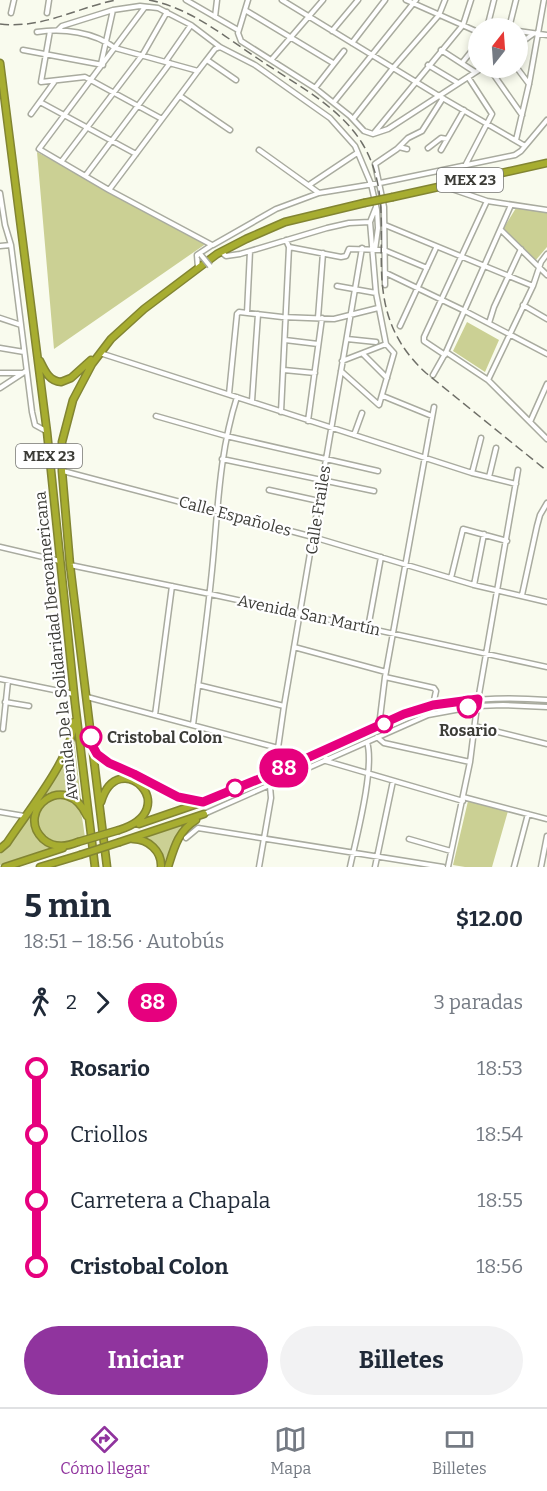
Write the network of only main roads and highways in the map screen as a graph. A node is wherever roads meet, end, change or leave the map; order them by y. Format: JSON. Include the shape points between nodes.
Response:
{"nodes":[{"id":1,"x":0,"y":63,"type":"edge"},
{"id":2,"x":547,"y":163,"type":"edge"},
{"id":3,"x":37,"y":352,"type":"junction"},
{"id":4,"x":99,"y":353,"type":"junction"},
{"id":5,"x":75,"y":703,"type":"junction"},
{"id":6,"x":92,"y":745,"type":"junction"},
{"id":7,"x":99,"y":805,"type":"junction"},
{"id":8,"x":89,"y":822,"type":"junction"},
{"id":9,"x":129,"y":827,"type":"junction"},
{"id":10,"x":123,"y":841,"type":"junction"},
{"id":11,"x":75,"y":843,"type":"junction"},
{"id":12,"x":0,"y":849,"type":"edge"},
{"id":13,"x":80,"y":855,"type":"junction"},
{"id":14,"x":5,"y":867,"type":"edge"},
{"id":15,"x":40,"y":867,"type":"edge"},
{"id":16,"x":53,"y":867,"type":"edge"},
{"id":17,"x":95,"y":867,"type":"edge"},
{"id":18,"x":108,"y":867,"type":"edge"},
{"id":19,"x":161,"y":867,"type":"edge"},
{"id":20,"x":168,"y":867,"type":"edge"}],
"edges":[{"from":1,"to":3,"type":"highway","name":"Avenida De la Solidaridad Iberoamericana","number":"MEX 23"},
{"from":2,"to":4,"type":"highway","name":"Avenida De la Solidaridad Iberoamericana","number":"MEX 23","bridge":true,"via":[[285,222],[255,234],[198,268],[135,317]]},
{"from":3,"to":4,"type":"highway","via":[[47,375],[61,382]]},
{"from":3,"to":5,"type":"highway","name":"Avenida De la Solidaridad Iberoamericana","number":"MEX 23"},
{"from":4,"to":6,"type":"highway","name":"Avenida De la Solidaridad Iberoamericana","number":"MEX 23","via":[[80,384],[62,442],[70,566]]},
{"from":5,"to":8,"type":"highway","name":"Avenida De la Solidaridad Iberoamericana","number":"MEX 23"},
{"from":5,"to":12,"type":"highway","via":[[68,748]]},
{"from":6,"to":7,"type":"highway","name":"Avenida De la Solidaridad Iberoamericana","number":"MEX 23"},
{"from":6,"to":9,"type":"highway","via":[[101,759],[116,767],[178,797],[203,802]]},
{"from":7,"to":9,"type":"highway","via":[[108,785],[119,779],[137,781],[149,800],[146,813]]},
{"from":7,"to":18,"type":"highway","name":"Avenida De la Solidaridad Iberoamericana","number":"MEX 23"},
{"from":8,"to":11,"type":"highway","via":[[77,800],[69,796],[51,796],[39,807],[34,822],[41,837],[59,846]]},
{"from":8,"to":17,"type":"highway","name":"Avenida De la Solidaridad Iberoamericana","number":"MEX 23"},
{"from":9,"to":11,"type":"highway","bridge":true},
{"from":10,"to":13,"type":"highway","bridge":true},
{"from":10,"to":19,"type":"highway","via":[[137,839],[153,846]]},
{"from":10,"to":20,"type":"highway","via":[[204,814],[183,830]]},
{"from":11,"to":14,"type":"highway"},
{"from":13,"to":15,"type":"highway"},
{"from":13,"to":16,"type":"highway"}]}
